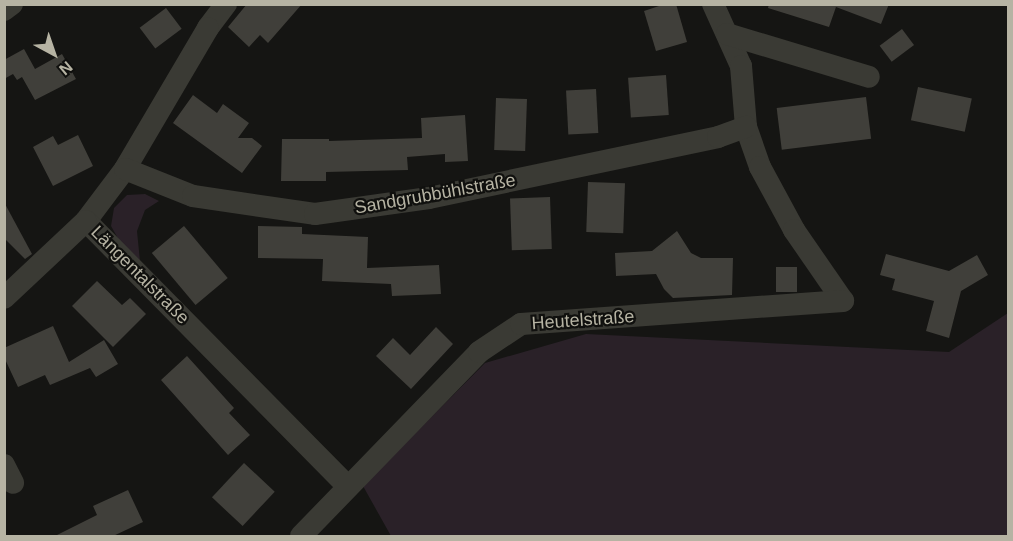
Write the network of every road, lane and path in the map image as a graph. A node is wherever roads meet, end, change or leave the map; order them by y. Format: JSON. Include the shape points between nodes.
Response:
{"nodes":[{"id":1,"x":12,"y":4,"type":"edge"},
{"id":2,"x":226,"y":4,"type":"edge"},
{"id":3,"x":713,"y":4,"type":"edge"},
{"id":4,"x":4,"y":10,"type":"edge"},
{"id":5,"x":727,"y":34,"type":"junction"},
{"id":6,"x":869,"y":77,"type":"dead end"},
{"id":7,"x":746,"y":127,"type":"junction"},
{"id":8,"x":125,"y":169,"type":"junction"},
{"id":9,"x":86,"y":220,"type":"junction"},
{"id":10,"x":4,"y":298,"type":"edge"},
{"id":11,"x":348,"y":487,"type":"junction"},
{"id":12,"x":301,"y":537,"type":"edge"}],
"edges":[{"from":1,"to":4,"type":"street"},
{"from":2,"to":8,"type":"street","name":"Längentalstraße"},
{"from":3,"to":5,"type":"street"},
{"from":5,"to":6,"type":"street"},
{"from":5,"to":7,"type":"street","via":[[741,66]]},
{"from":7,"to":8,"type":"street","name":"Sandgrubbühlstraße","via":[[718,137],[429,198],[315,213],[193,196]]},
{"from":7,"to":11,"type":"street","name":"Heutelstraße","via":[[760,167],[794,230],[843,301],[521,324],[478,352]]},
{"from":8,"to":9,"type":"street","name":"Längentalstraße"},
{"from":9,"to":10,"type":"street"},
{"from":9,"to":11,"type":"street","name":"Längentalstraße"},
{"from":11,"to":12,"type":"street","name":"Heutelstraße"}]}
